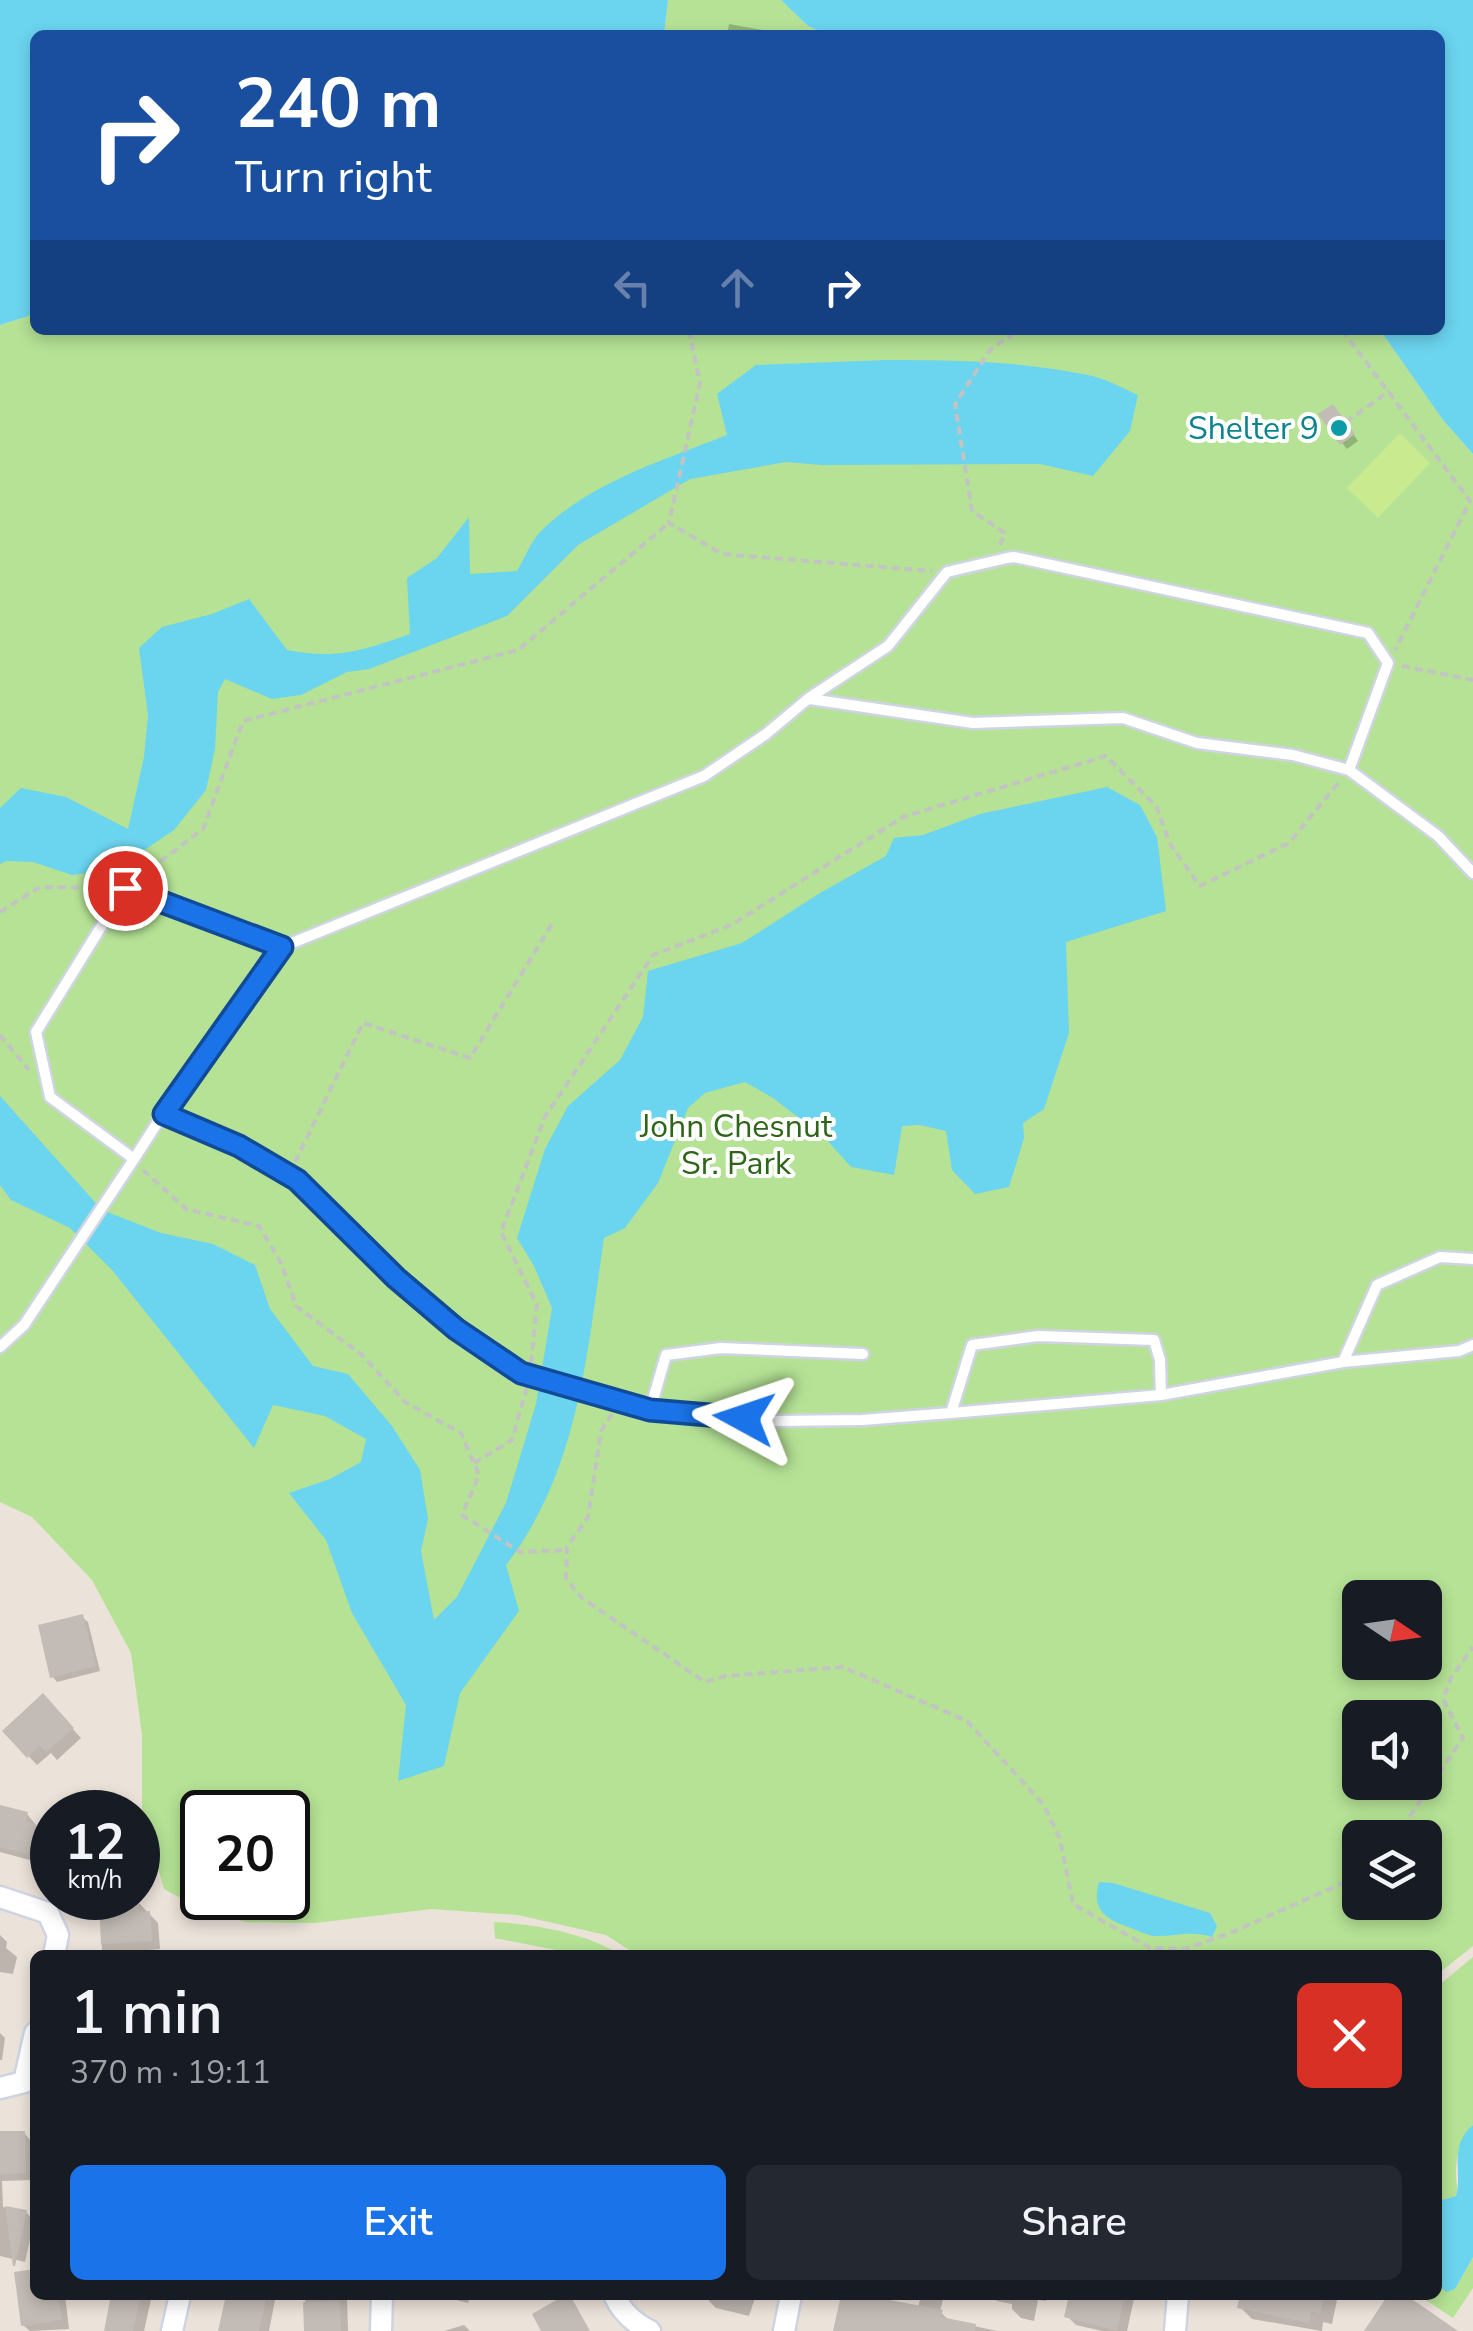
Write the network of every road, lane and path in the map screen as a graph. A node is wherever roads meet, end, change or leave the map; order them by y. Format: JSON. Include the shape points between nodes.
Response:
{"nodes":[{"id":1,"x":690,"y":335,"type":"edge"},
{"id":2,"x":1011,"y":335,"type":"edge"},
{"id":3,"x":1346,"y":335,"type":"edge"},
{"id":4,"x":1389,"y":391,"type":"junction"},
{"id":5,"x":1346,"y":422,"type":"dead end"},
{"id":6,"x":669,"y":523,"type":"junction"},
{"id":7,"x":1006,"y":558,"type":"junction"},
{"id":8,"x":947,"y":572,"type":"junction"},
{"id":9,"x":1388,"y":663,"type":"junction"},
{"id":10,"x":1473,"y":680,"type":"edge"},
{"id":11,"x":809,"y":698,"type":"junction"},
{"id":12,"x":1349,"y":770,"type":"junction"},
{"id":13,"x":1473,"y":873,"type":"edge"},
{"id":14,"x":125,"y":888,"type":"junction"},
{"id":15,"x":0,"y":912,"type":"edge"},
{"id":16,"x":552,"y":924,"type":"dead end"},
{"id":17,"x":282,"y":947,"type":"junction"},
{"id":18,"x":0,"y":1035,"type":"edge"},
{"id":19,"x":50,"y":1097,"type":"junction"},
{"id":20,"x":164,"y":1114,"type":"junction"},
{"id":21,"x":134,"y":1158,"type":"junction"},
{"id":22,"x":289,"y":1176,"type":"junction"},
{"id":23,"x":1473,"y":1259,"type":"edge"},
{"id":24,"x":1473,"y":1344,"type":"edge"},
{"id":25,"x":0,"y":1346,"type":"edge"},
{"id":26,"x":863,"y":1354,"type":"dead end"},
{"id":27,"x":1344,"y":1362,"type":"junction"},
{"id":28,"x":533,"y":1376,"type":"junction"},
{"id":29,"x":1161,"y":1394,"type":"junction"},
{"id":30,"x":630,"y":1404,"type":"junction"},
{"id":31,"x":650,"y":1410,"type":"junction"},
{"id":32,"x":951,"y":1413,"type":"junction"},
{"id":33,"x":474,"y":1463,"type":"junction"},
{"id":34,"x":567,"y":1550,"type":"junction"},
{"id":35,"x":1473,"y":1647,"type":"edge"},
{"id":36,"x":1408,"y":1820,"type":"edge"},
{"id":37,"x":1342,"y":1883,"type":"edge"},
{"id":38,"x":0,"y":1897,"type":"edge"},
{"id":39,"x":56,"y":1945,"type":"edge"},
{"id":40,"x":30,"y":2055,"type":"edge"},
{"id":41,"x":0,"y":2088,"type":"edge"},
{"id":42,"x":179,"y":2300,"type":"edge"},
{"id":43,"x":382,"y":2300,"type":"edge"},
{"id":44,"x":616,"y":2300,"type":"edge"},
{"id":45,"x":790,"y":2300,"type":"edge"},
{"id":46,"x":1178,"y":2300,"type":"edge"},
{"id":47,"x":172,"y":2331,"type":"edge"},
{"id":48,"x":382,"y":2331,"type":"edge"},
{"id":49,"x":650,"y":2331,"type":"edge"},
{"id":50,"x":784,"y":2331,"type":"edge"},
{"id":51,"x":1175,"y":2331,"type":"edge"}],
"edges":[{"from":1,"to":6,"type":"path","via":[[700,383]]},
{"from":2,"to":7,"type":"path","via":[[990,350],[955,404],[972,511],[1005,533],[1000,546]]},
{"from":3,"to":4,"type":"path"},
{"from":4,"to":5,"type":"path"},
{"from":4,"to":9,"type":"path","via":[[1470,501]]},
{"from":6,"to":8,"type":"path","via":[[722,554]]},
{"from":6,"to":14,"type":"path","via":[[518,650],[242,722],[202,829]]},
{"from":7,"to":8,"type":"lane"},
{"from":7,"to":9,"type":"lane","via":[[1368,633]]},
{"from":8,"to":11,"type":"lane","via":[[888,646]]},
{"from":9,"to":10,"type":"path"},
{"from":9,"to":12,"type":"lane"},
{"from":11,"to":12,"type":"lane","via":[[973,723],[1123,718],[1197,743]]},
{"from":11,"to":17,"type":"lane","via":[[704,776]]},
{"from":12,"to":13,"type":"lane","via":[[1438,836]]},
{"from":12,"to":28,"type":"path","via":[[1290,843],[1200,886],[1170,844],[1156,806],[1106,756],[904,817],[731,925],[652,955],[545,1117],[501,1232],[536,1305]]},
{"from":14,"to":15,"type":"path","via":[[40,887]]},
{"from":14,"to":17,"type":"lane"},
{"from":14,"to":19,"type":"lane","via":[[36,1032]]},
{"from":16,"to":22,"type":"path","via":[[470,1058],[363,1023]]},
{"from":17,"to":20,"type":"lane"},
{"from":18,"to":19,"type":"path"},
{"from":19,"to":21,"type":"lane"},
{"from":20,"to":21,"type":"lane"},
{"from":20,"to":22,"type":"lane"},
{"from":21,"to":25,"type":"lane","via":[[24,1325]]},
{"from":21,"to":33,"type":"path","via":[[186,1210],[259,1226],[296,1306],[362,1355],[404,1402],[461,1433]]},
{"from":22,"to":28,"type":"lane","via":[[456,1329]]},
{"from":23,"to":27,"type":"lane","via":[[1440,1257],[1377,1285]]},
{"from":24,"to":27,"type":"lane"},
{"from":26,"to":31,"type":"lane","via":[[721,1348],[666,1355]]},
{"from":27,"to":29,"type":"lane"},
{"from":28,"to":30,"type":"lane"},
{"from":28,"to":33,"type":"path","via":[[512,1440]]},
{"from":29,"to":32,"type":"lane"},
{"from":29,"to":32,"type":"lane","via":[[1154,1340],[1038,1336],[972,1345]]},
{"from":30,"to":31,"type":"lane"},
{"from":30,"to":34,"type":"path","via":[[610,1415],[602,1430],[588,1516]]},
{"from":31,"to":32,"type":"lane","via":[[774,1421]]},
{"from":33,"to":34,"type":"path","via":[[478,1475],[462,1516],[520,1552]]},
{"from":34,"to":37,"type":"path","via":[[566,1578],[582,1598],[705,1682],[843,1667],[967,1721],[1043,1804],[1060,1840],[1073,1904],[1150,1948],[1184,1949]]},
{"from":35,"to":36,"type":"path","via":[[1443,1699],[1463,1738]]},
{"from":38,"to":39,"type":"street","via":[[48,1913]]},
{"from":40,"to":41,"type":"street","via":[[24,2082]]},
{"from":42,"to":47,"type":"street"},
{"from":43,"to":48,"type":"street"},
{"from":44,"to":49,"type":"street"},
{"from":45,"to":50,"type":"street"},
{"from":46,"to":51,"type":"street"}]}
